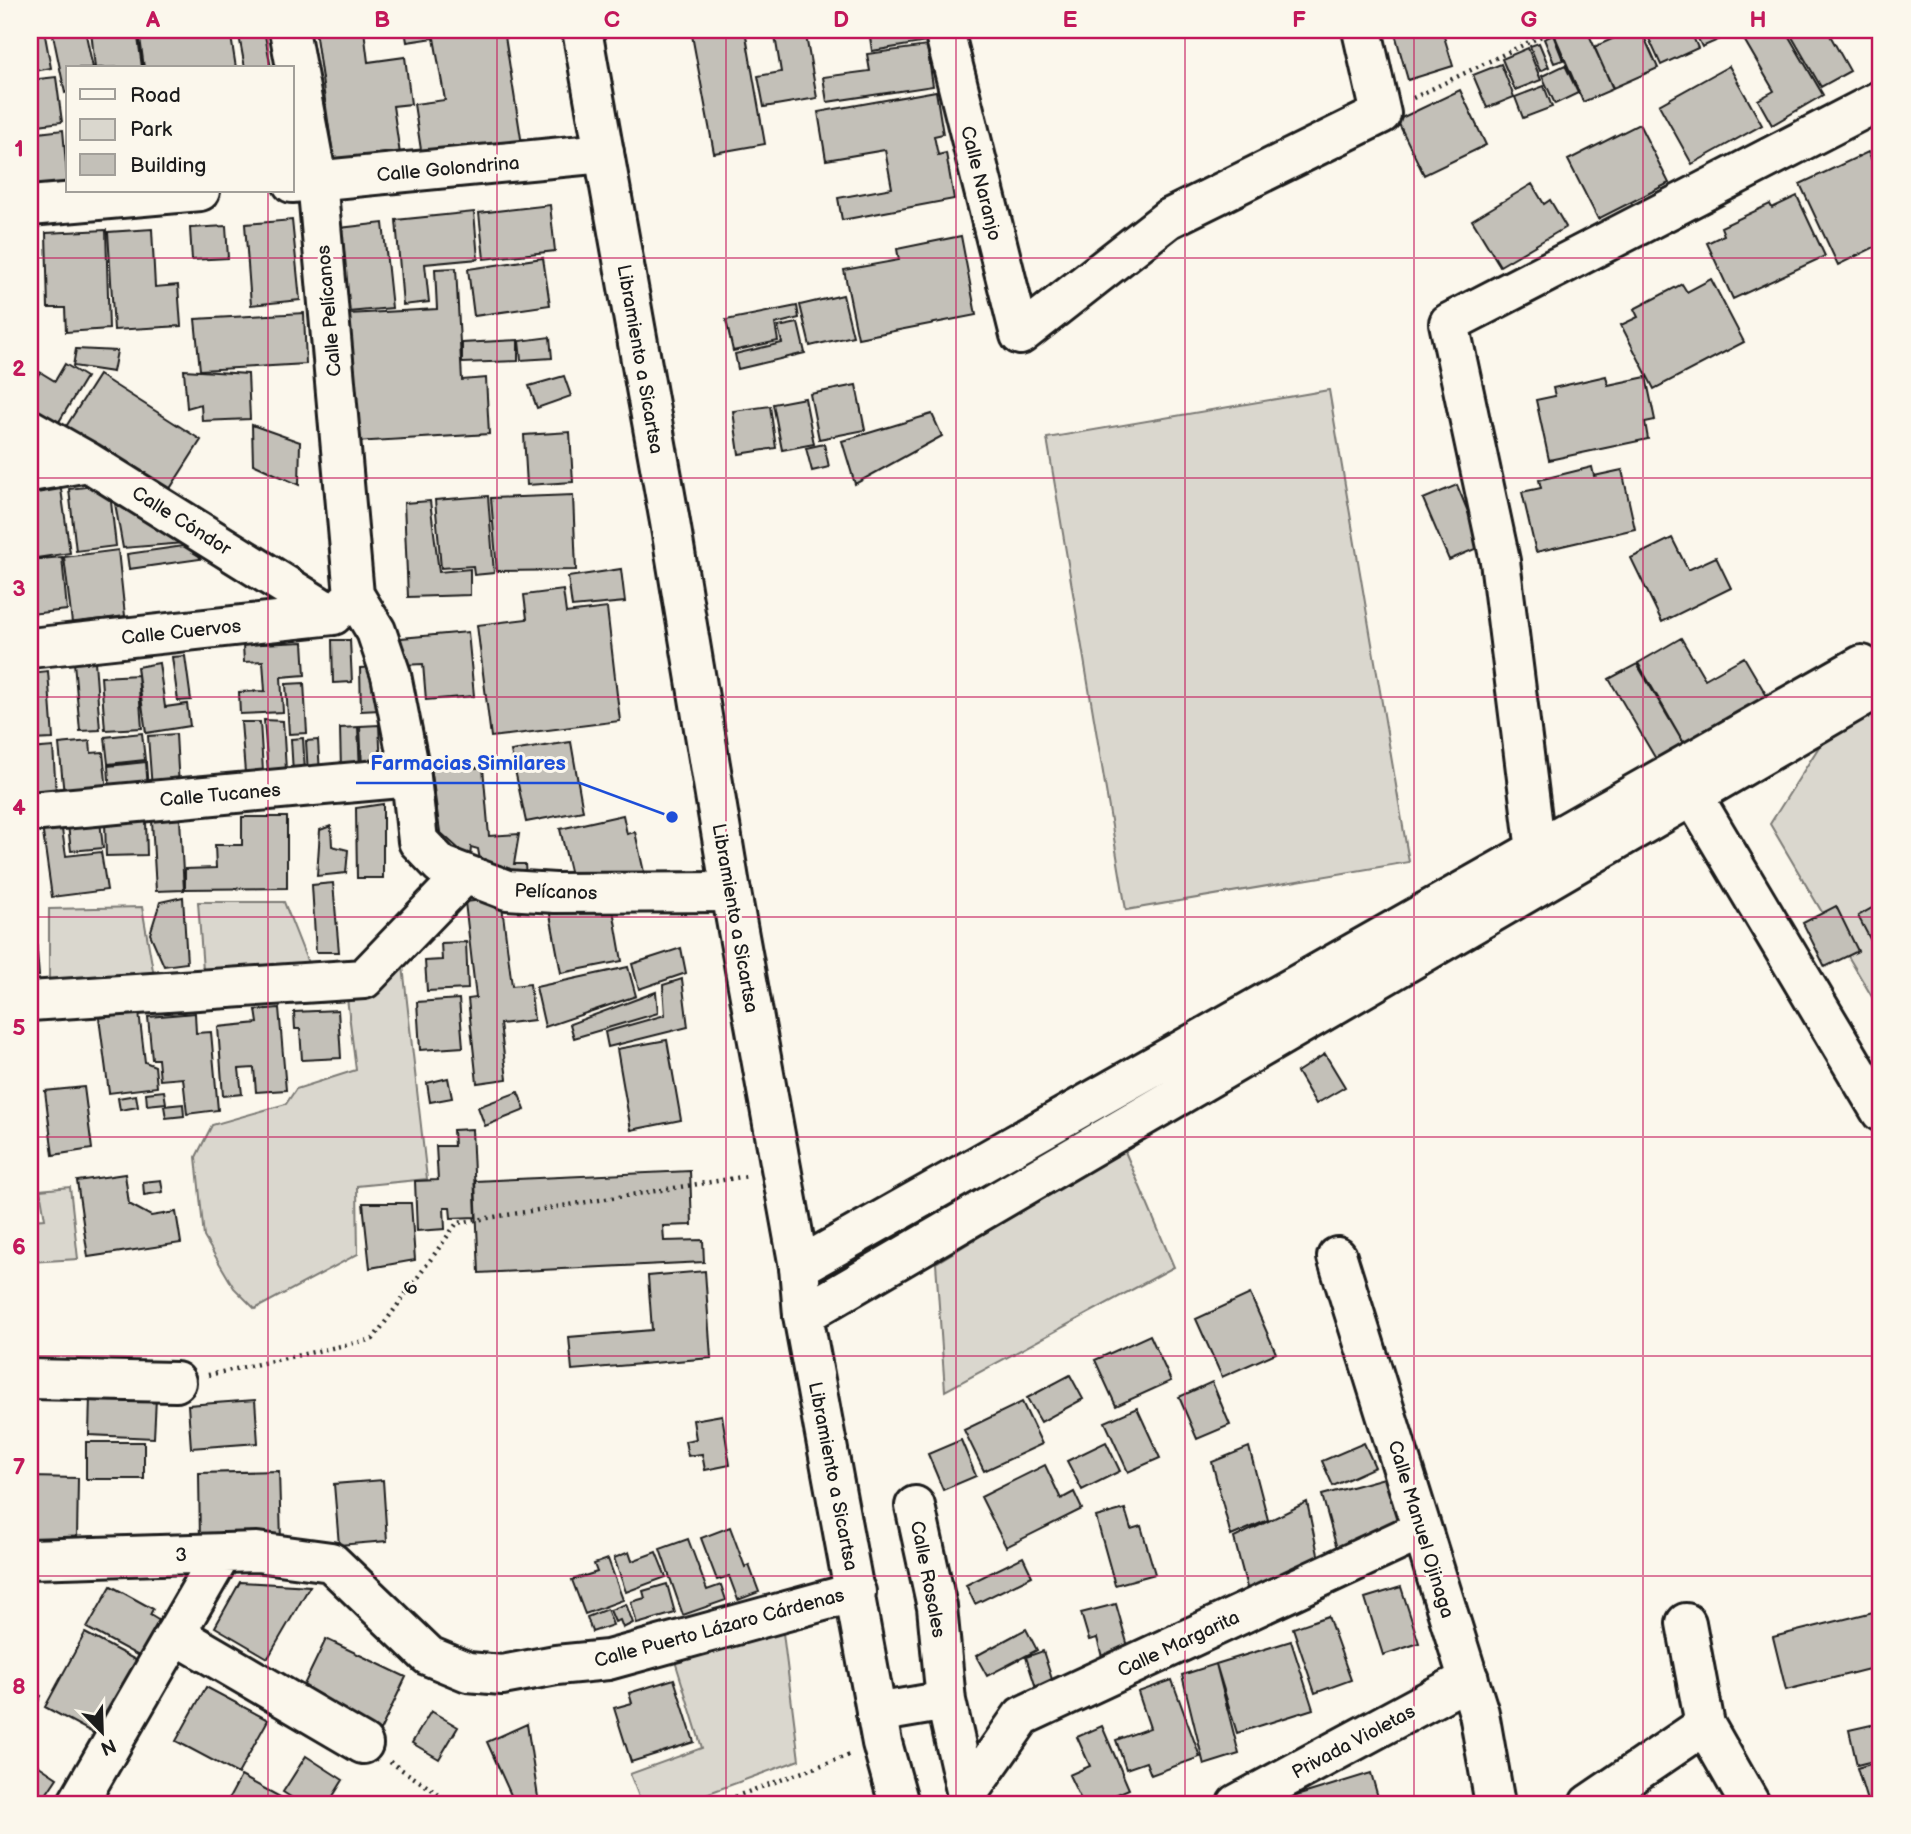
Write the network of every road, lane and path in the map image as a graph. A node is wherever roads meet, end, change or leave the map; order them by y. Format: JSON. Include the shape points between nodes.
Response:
{"nodes":[{"id":1,"x":289,"y":30,"type":"edge"},
{"id":2,"x":582,"y":30,"type":"edge"},
{"id":3,"x":944,"y":30,"type":"edge"},
{"id":4,"x":1362,"y":30,"type":"edge"},
{"id":5,"x":1553,"y":30,"type":"edge"},
{"id":6,"x":293,"y":66,"type":"edge"},
{"id":7,"x":294,"y":80,"type":"edge"},
{"id":8,"x":1881,"y":100,"type":"edge"},
{"id":9,"x":1381,"y":114,"type":"junction"},
{"id":10,"x":604,"y":153,"type":"junction"},
{"id":11,"x":304,"y":181,"type":"edge"},
{"id":12,"x":189,"y":192,"type":"edge"},
{"id":13,"x":30,"y":206,"type":"edge"},
{"id":14,"x":30,"y":429,"type":"edge"},
{"id":15,"x":88,"y":462,"type":"junction"},
{"id":16,"x":30,"y":472,"type":"edge"},
{"id":17,"x":343,"y":605,"type":"junction"},
{"id":18,"x":30,"y":648,"type":"edge"},
{"id":19,"x":411,"y":777,"type":"junction"},
{"id":20,"x":1693,"y":796,"type":"junction"},
{"id":21,"x":30,"y":812,"type":"edge"},
{"id":22,"x":1536,"y":851,"type":"junction"},
{"id":23,"x":465,"y":874,"type":"junction"},
{"id":24,"x":731,"y":892,"type":"junction"},
{"id":25,"x":30,"y":1001,"type":"edge"},
{"id":26,"x":1881,"y":1112,"type":"edge"},
{"id":27,"x":783,"y":1171,"type":"junction"},
{"id":28,"x":1336,"y":1257,"type":"dead end"},
{"id":29,"x":799,"y":1267,"type":"junction"},
{"id":30,"x":803,"y":1315,"type":"junction"},
{"id":31,"x":30,"y":1379,"type":"edge"},
{"id":32,"x":176,"y":1382,"type":"joint"},
{"id":33,"x":915,"y":1506,"type":"dead end"},
{"id":34,"x":1422,"y":1530,"type":"junction"},
{"id":35,"x":222,"y":1553,"type":"junction"},
{"id":36,"x":30,"y":1559,"type":"edge"},
{"id":37,"x":331,"y":1562,"type":"joint"},
{"id":38,"x":856,"y":1591,"type":"junction"},
{"id":39,"x":1686,"y":1623,"type":"dead end"},
{"id":40,"x":175,"y":1634,"type":"junction"},
{"id":41,"x":1469,"y":1679,"type":"junction"},
{"id":42,"x":946,"y":1701,"type":"junction"},
{"id":43,"x":1705,"y":1726,"type":"junction"},
{"id":44,"x":879,"y":1728,"type":"junction"},
{"id":45,"x":363,"y":1744,"type":"joint"},
{"id":46,"x":967,"y":1800,"type":"edge"},
{"id":47,"x":85,"y":1802,"type":"edge"},
{"id":48,"x":454,"y":1804,"type":"edge"},
{"id":49,"x":715,"y":1804,"type":"edge"},
{"id":50,"x":899,"y":1804,"type":"edge"},
{"id":51,"x":1237,"y":1804,"type":"edge"},
{"id":52,"x":1495,"y":1804,"type":"edge"},
{"id":53,"x":1589,"y":1804,"type":"edge"},
{"id":54,"x":1750,"y":1804,"type":"edge"}],
"edges":[{"from":1,"to":6,"type":"street","name":"Calle Pelícanos"},
{"from":2,"to":10,"type":"street","name":"Libramiento a Sicartsa"},
{"from":3,"to":9,"type":"street","name":"Calle Naranjo","via":[[1020,335],[1168,219]]},
{"from":4,"to":9,"type":"street"},
{"from":5,"to":9,"type":"path"},
{"from":7,"to":11,"type":"street","name":"Calle Pelícanos"},
{"from":8,"to":22,"type":"street","via":[[1449,323],[1500,561]]},
{"from":10,"to":11,"type":"street","name":"Calle Golondrina"},
{"from":10,"to":24,"type":"street","name":"Libramiento a Sicartsa"},
{"from":11,"to":17,"type":"street","name":"Calle Pelícanos"},
{"from":12,"to":13,"type":"street"},
{"from":14,"to":15,"type":"street","name":"Calle Cóndor"},
{"from":15,"to":16,"type":"street"},
{"from":15,"to":17,"type":"street","name":"Calle Cóndor"},
{"from":17,"to":18,"type":"street","name":"Calle Cuervos"},
{"from":17,"to":19,"type":"street","name":"Calle Pelícanos","via":[[376,631],[391,675]]},
{"from":19,"to":21,"type":"street","name":"Calle Tucanes"},
{"from":19,"to":23,"type":"street","name":"Pelícanos","via":[[418,841],[441,865]]},
{"from":20,"to":22,"type":"street","via":[[1879,687],[1862,665]]},
{"from":20,"to":26,"type":"street"},
{"from":20,"to":30,"type":"street"},
{"from":22,"to":29,"type":"street"},
{"from":23,"to":24,"type":"street","name":"Pelícanos","via":[[507,890]]},
{"from":23,"to":25,"type":"street","via":[[364,979]]},
{"from":24,"to":27,"type":"street","name":"Libramiento a Sicartsa"},
{"from":27,"to":29,"type":"street","name":"Libramiento a Sicartsa"},
{"from":27,"to":32,"type":"path","name":"6","via":[[457,1223],[373,1339]]},
{"from":28,"to":34,"type":"street","name":"Calle Manuel Ojinaga"},
{"from":29,"to":30,"type":"street","name":"Libramiento a Sicartsa"},
{"from":30,"to":38,"type":"street","name":"Libramiento a Sicartsa"},
{"from":31,"to":32,"type":"street"},
{"from":33,"to":42,"type":"street","name":"Calle Rosales","via":[[937,1607]]},
{"from":34,"to":41,"type":"street","name":"Calle Manuel Ojinaga"},
{"from":34,"to":46,"type":"street","name":"Calle Margarita","via":[[1022,1716]]},
{"from":35,"to":36,"type":"street","name":"3"},
{"from":35,"to":37,"type":"street","name":"3","via":[[257,1552]]},
{"from":35,"to":40,"type":"street"},
{"from":37,"to":38,"type":"street","name":"Calle Puerto Lázaro Cárdenas","via":[[429,1656],[468,1672],[502,1675],[608,1660]]},
{"from":38,"to":44,"type":"street","name":"Libramiento a Sicartsa"},
{"from":39,"to":43,"type":"street"},
{"from":40,"to":45,"type":"street"},
{"from":40,"to":47,"type":"street"},
{"from":41,"to":51,"type":"street","name":"Privada Violetas"},
{"from":41,"to":52,"type":"street","name":"Calle Manuel Ojinaga"},
{"from":42,"to":44,"type":"street"},
{"from":42,"to":46,"type":"street","name":"Calle Rosales"},
{"from":43,"to":53,"type":"street"},
{"from":43,"to":54,"type":"street"},
{"from":44,"to":49,"type":"path"},
{"from":44,"to":50,"type":"street","name":"Libramiento a Sicartsa"},
{"from":45,"to":48,"type":"path"}]}
